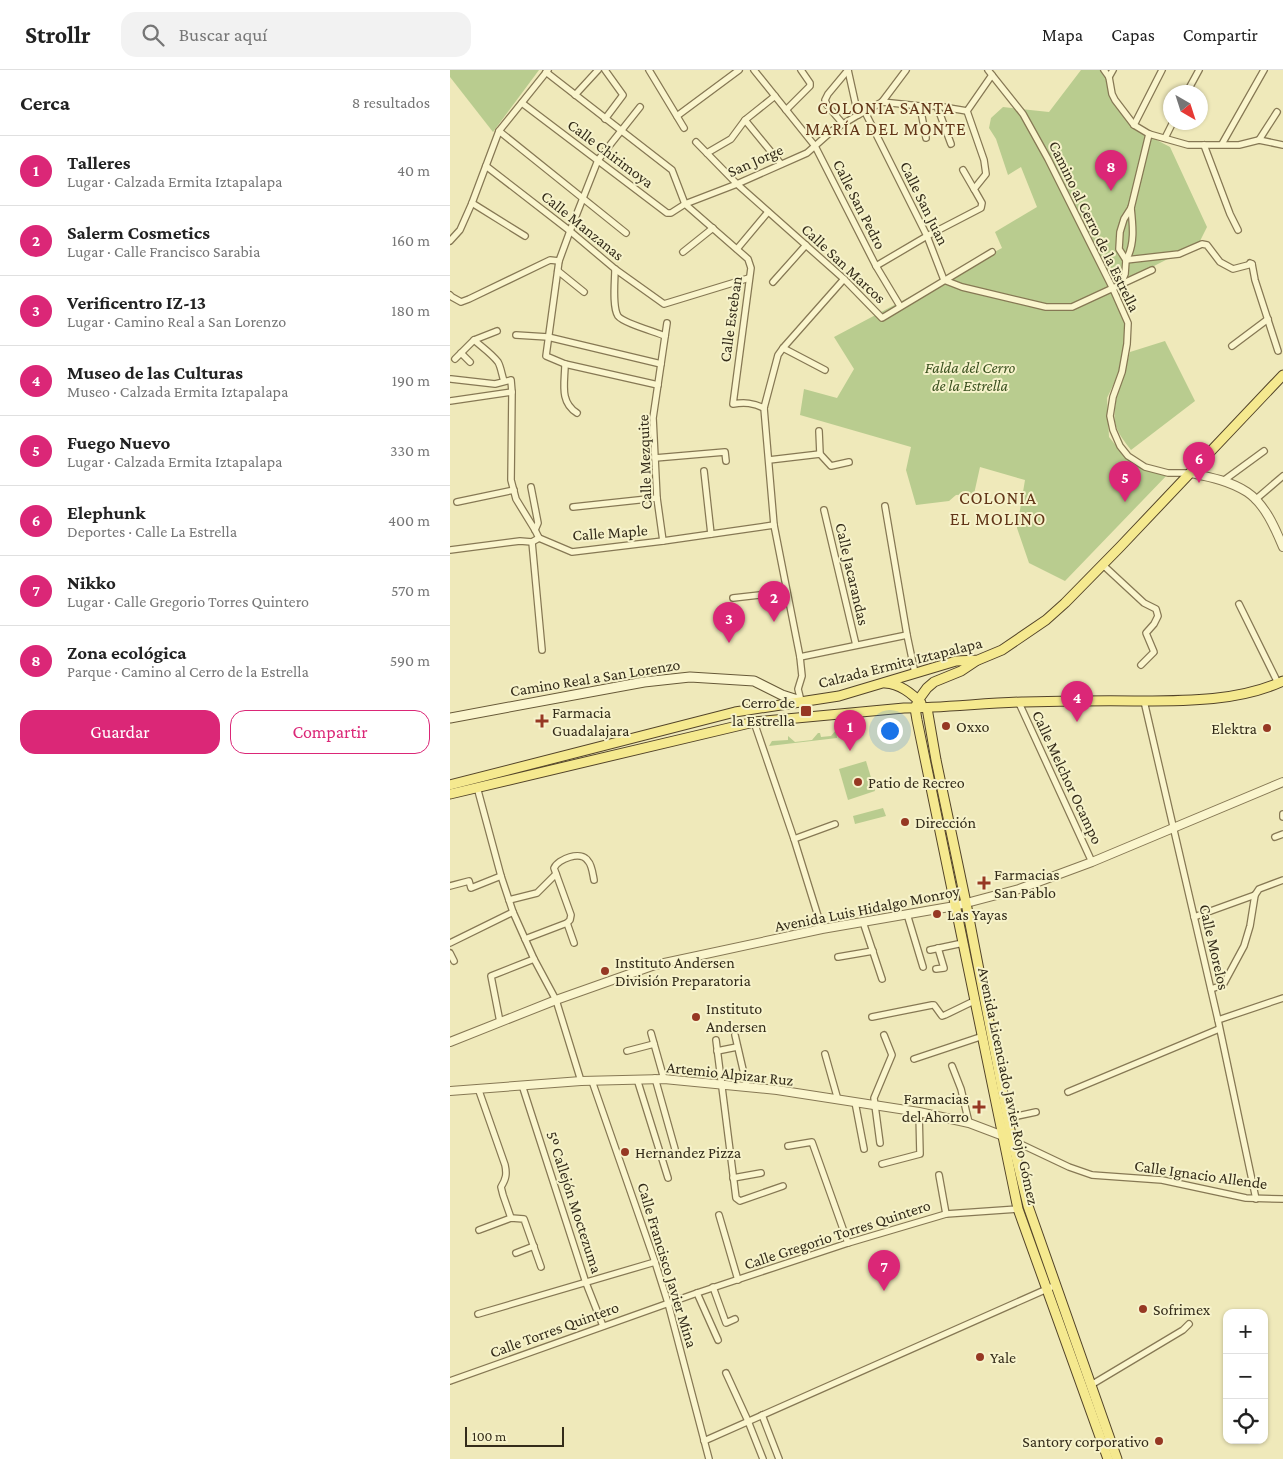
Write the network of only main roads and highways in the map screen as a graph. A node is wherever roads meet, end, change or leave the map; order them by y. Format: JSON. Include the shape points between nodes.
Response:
{"nodes":[{"id":1,"x":1283,"y":375,"type":"edge"},
{"id":2,"x":978,"y":660,"type":"junction"},
{"id":3,"x":1281,"y":682,"type":"edge"},
{"id":4,"x":876,"y":684,"type":"junction"},
{"id":5,"x":800,"y":702,"type":"junction"},
{"id":6,"x":917,"y":704,"type":"junction"},
{"id":7,"x":927,"y":708,"type":"junction"},
{"id":8,"x":450,"y":718,"type":"edge"},
{"id":9,"x":936,"y":760,"type":"junction"},
{"id":10,"x":925,"y":761,"type":"junction"},
{"id":11,"x":450,"y":784,"type":"edge"},
{"id":12,"x":450,"y":794,"type":"edge"},
{"id":13,"x":1008,"y":1138,"type":"junction"},
{"id":14,"x":1052,"y":1287,"type":"junction"},
{"id":15,"x":1108,"y":1459,"type":"edge"},
{"id":16,"x":1117,"y":1459,"type":"edge"}],
"edges":[{"from":1,"to":2,"type":"main road","name":"Calzada Ermita Iztapalapa","via":[[1065,603],[1002,650]]},
{"from":2,"to":4,"type":"main road","name":"Calzada Ermita Iztapalapa","via":[[956,661]]},
{"from":2,"to":6,"type":"main road","via":[[934,682]]},
{"from":3,"to":7,"type":"main road","via":[[1222,697],[1019,702]]},
{"from":4,"to":5,"type":"main road","name":"Calzada Ermita Iztapalapa","via":[[839,696]]},
{"from":4,"to":6,"type":"main road","via":[[898,686]]},
{"from":5,"to":8,"type":"main road","name":"Camino Real a San Lorenzo","via":[[754,681],[690,677],[644,682]]},
{"from":5,"to":11,"type":"main road","name":"Calzada Ermita Iztapalapa","via":[[735,712]]},
{"from":6,"to":7,"type":"main road"},
{"from":6,"to":10,"type":"main road","name":"Avenida Licenciado Javier Rojo Gómez"},
{"from":6,"to":12,"type":"main road","via":[[754,722]]},
{"from":7,"to":9,"type":"main road","name":"Avenida Licenciado Javier Rojo Gómez"},
{"from":9,"to":10,"type":"main road"},
{"from":9,"to":13,"type":"main road","name":"Avenida Licenciado Javier Rojo Gómez","via":[[1008,1118]]},
{"from":10,"to":13,"type":"main road","name":"Avenida Licenciado Javier Rojo Gómez"},
{"from":13,"to":14,"type":"main road","name":"Avenida Licenciado Javier Rojo Gómez"},
{"from":13,"to":14,"type":"main road","name":"Avenida Licenciado Javier Rojo Gómez","via":[[1018,1209]]},
{"from":14,"to":15,"type":"main road","name":"Avenida Licenciado Javier Rojo Gómez"},
{"from":14,"to":16,"type":"main road","name":"Avenida Licenciado Javier Rojo Gómez"}]}
